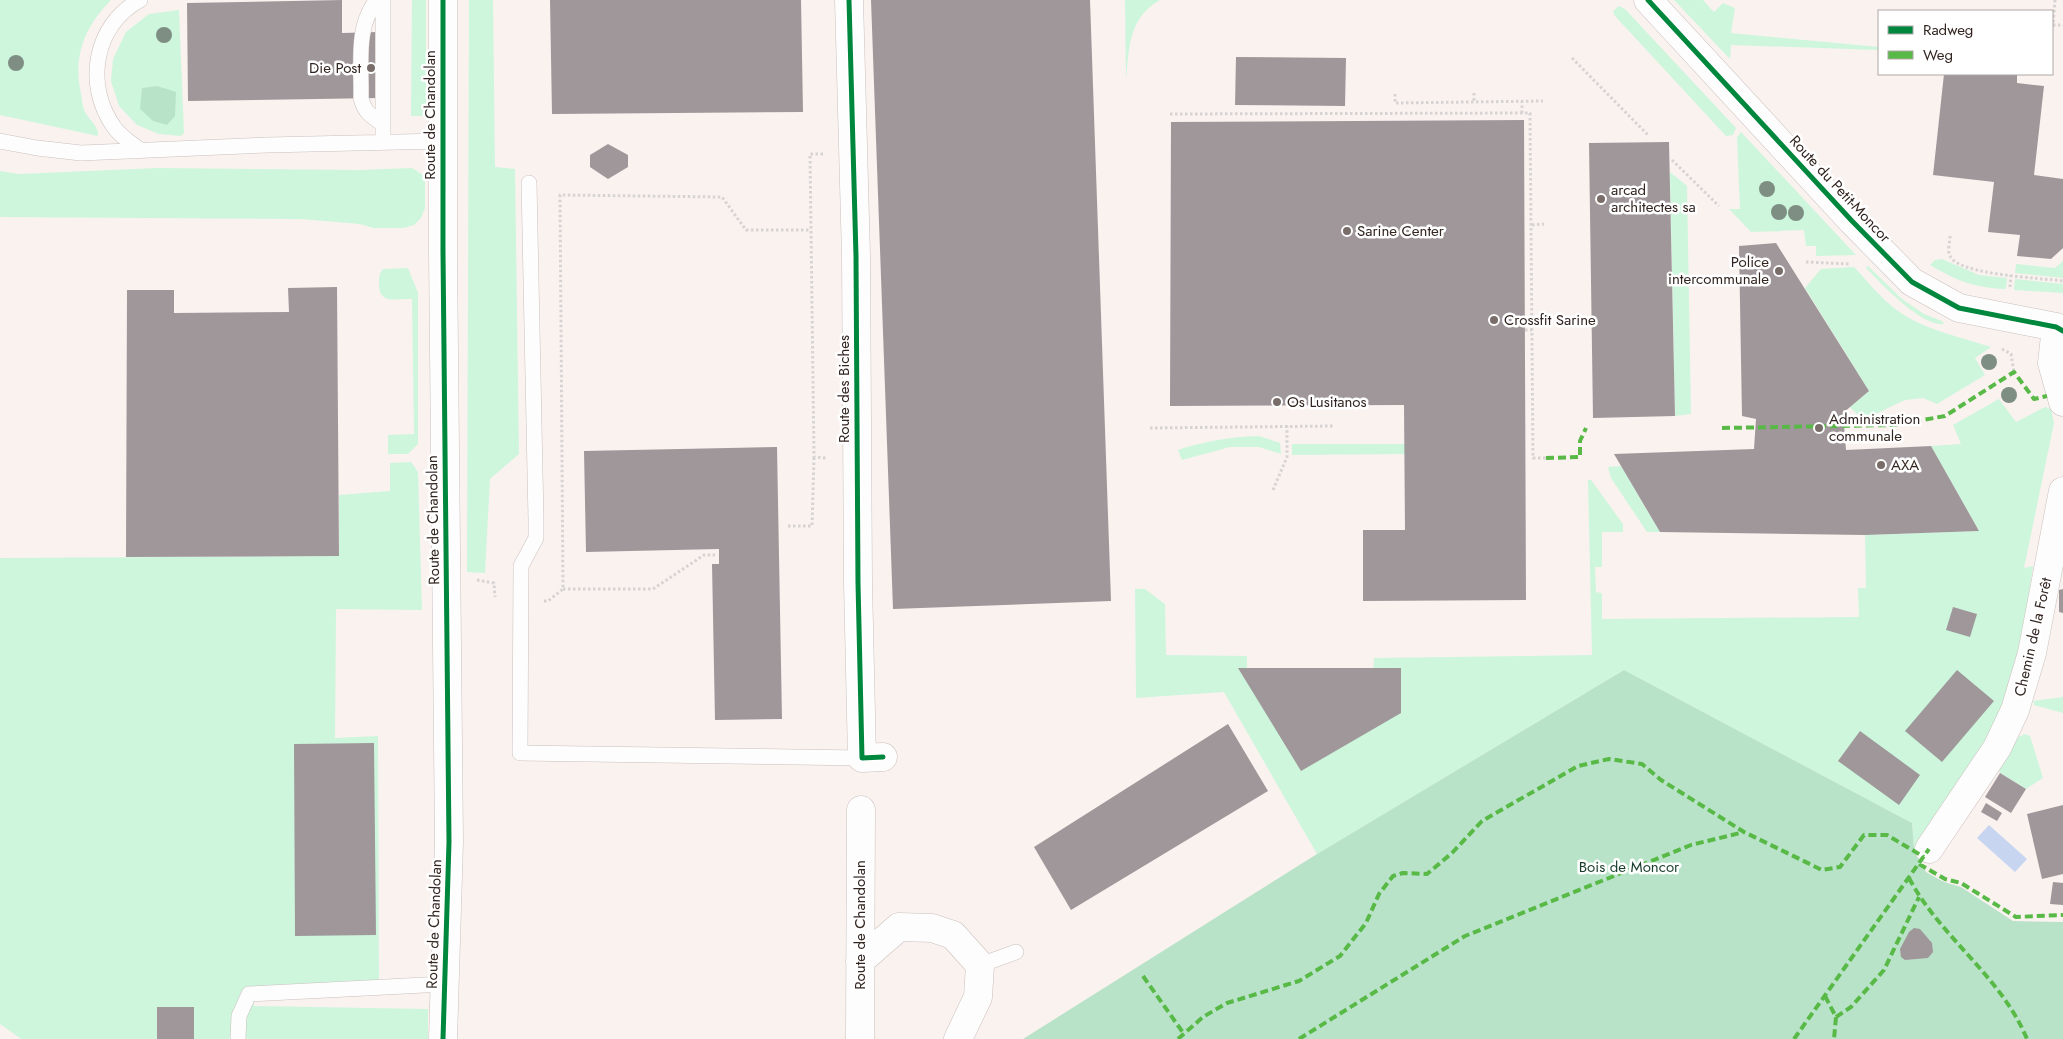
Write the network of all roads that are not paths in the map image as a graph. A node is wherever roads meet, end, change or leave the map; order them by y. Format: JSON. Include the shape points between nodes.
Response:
{"nodes":[{"id":1,"x":140,"y":0,"type":"edge"},
{"id":2,"x":377,"y":0,"type":"edge"},
{"id":3,"x":383,"y":0,"type":"edge"},
{"id":4,"x":443,"y":0,"type":"edge"},
{"id":5,"x":849,"y":0,"type":"edge"},
{"id":6,"x":1648,"y":0,"type":"edge"},
{"id":7,"x":383,"y":124,"type":"junction"},
{"id":8,"x":0,"y":141,"type":"edge"},
{"id":9,"x":443,"y":141,"type":"junction"},
{"id":10,"x":383,"y":142,"type":"junction"},
{"id":11,"x":140,"y":150,"type":"junction"},
{"id":12,"x":529,"y":183,"type":"dead end"},
{"id":13,"x":2061,"y":328,"type":"edge"},
{"id":14,"x":2063,"y":402,"type":"edge"},
{"id":15,"x":2063,"y":491,"type":"edge"},
{"id":16,"x":873,"y":758,"type":"joint"},
{"id":17,"x":861,"y":810,"type":"dead end"},
{"id":18,"x":1929,"y":849,"type":"dead end"},
{"id":19,"x":1016,"y":952,"type":"dead end"},
{"id":20,"x":860,"y":961,"type":"junction"},
{"id":21,"x":980,"y":965,"type":"junction"},
{"id":22,"x":444,"y":984,"type":"junction"},
{"id":23,"x":238,"y":1039,"type":"edge"},
{"id":24,"x":443,"y":1039,"type":"edge"},
{"id":25,"x":860,"y":1039,"type":"edge"},
{"id":26,"x":958,"y":1039,"type":"edge"}],
"edges":[{"from":1,"to":11,"type":"lane","via":[[123,12],[112,26],[97,61],[96,74],[98,91],[114,127]]},
{"from":2,"to":7,"type":"lane","via":[[362,31],[361,98],[368,114]]},
{"from":3,"to":7,"type":"lane"},
{"from":4,"to":9,"type":"street","name":"Route de Chandolan"},
{"from":5,"to":16,"type":"street","name":"Route des Biches","via":[[856,256],[858,583]]},
{"from":6,"to":13,"type":"street","name":"Route du Petit-Moncor","via":[[1912,282],[1959,308]]},
{"from":7,"to":10,"type":"lane"},
{"from":8,"to":11,"type":"lane","via":[[81,153]]},
{"from":9,"to":10,"type":"lane"},
{"from":9,"to":22,"type":"street","name":"Route de Chandolan","via":[[449,842]]},
{"from":10,"to":11,"type":"lane"},
{"from":12,"to":16,"type":"lane","via":[[536,538],[522,566],[520,753]]},
{"from":13,"to":14,"type":"street","via":[[2052,363]]},
{"from":15,"to":18,"type":"street","name":"Chemin de la Forêt","via":[[2032,653],[2015,710],[1997,748]]},
{"from":17,"to":20,"type":"street","name":"Route de Chandolan"},
{"from":19,"to":21,"type":"lane"},
{"from":20,"to":21,"type":"street","via":[[900,927],[932,928],[953,936]]},
{"from":20,"to":25,"type":"street","name":"Route de Chandolan"},
{"from":21,"to":26,"type":"street","via":[[978,997]]},
{"from":22,"to":23,"type":"lane","via":[[249,994],[239,1016]]},
{"from":22,"to":24,"type":"street","name":"Route de Chandolan"}]}
